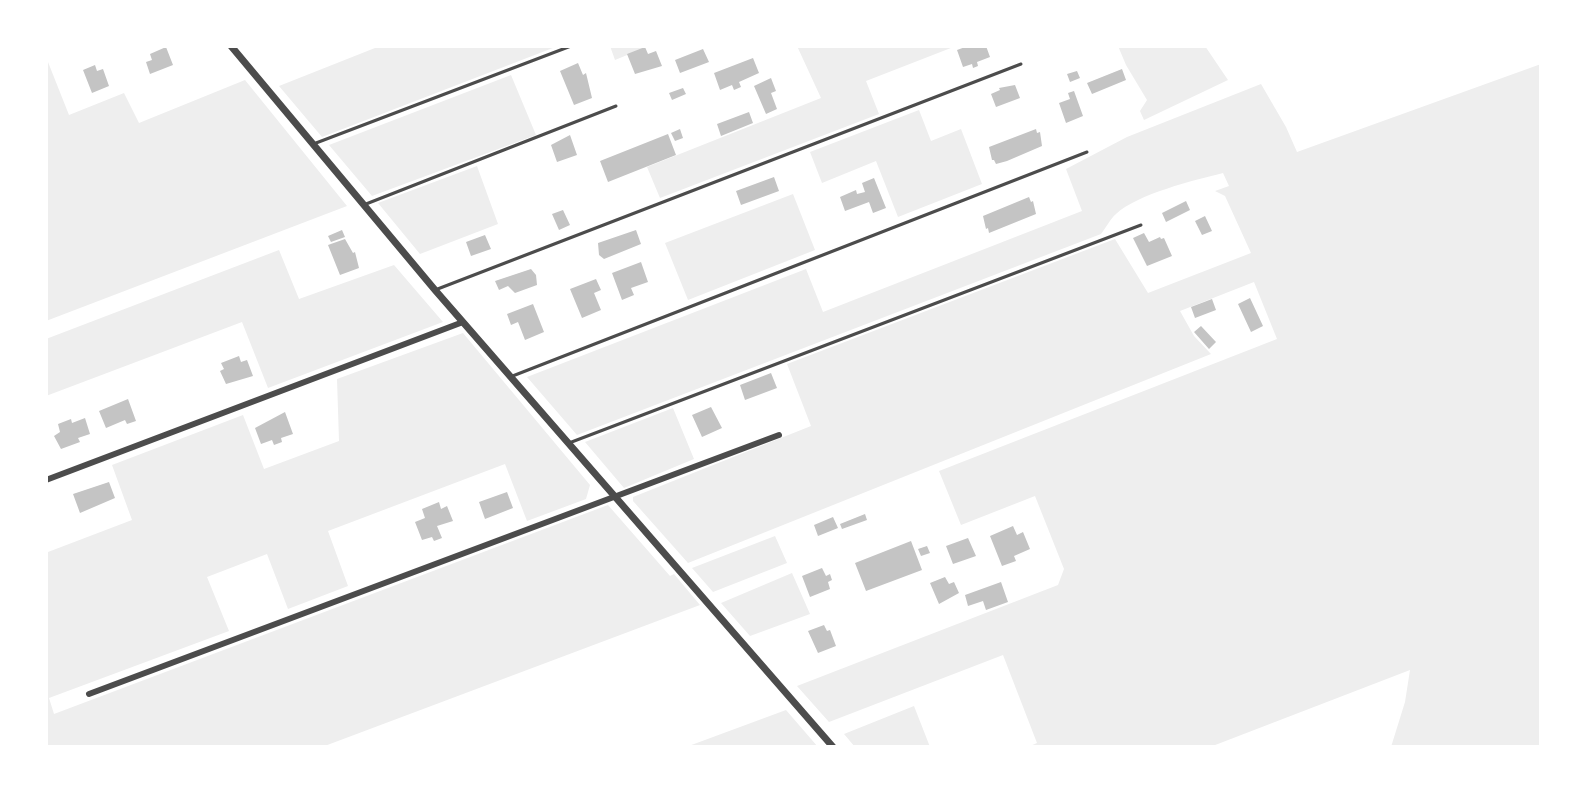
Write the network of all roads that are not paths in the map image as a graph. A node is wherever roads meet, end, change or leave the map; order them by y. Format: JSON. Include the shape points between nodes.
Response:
{"nodes":[{"id":1,"x":231,"y":46,"type":"edge"},
{"id":2,"x":571,"y":46,"type":"edge"},
{"id":3,"x":1021,"y":64,"type":"dead end"},
{"id":4,"x":616,"y":106,"type":"dead end"},
{"id":5,"x":312,"y":144,"type":"junction"},
{"id":6,"x":1087,"y":152,"type":"dead end"},
{"id":7,"x":364,"y":205,"type":"junction"},
{"id":8,"x":1141,"y":225,"type":"dead end"},
{"id":9,"x":435,"y":290,"type":"junction"},
{"id":10,"x":463,"y":322,"type":"junction"},
{"id":11,"x":510,"y":377,"type":"junction"},
{"id":12,"x":779,"y":435,"type":"dead end"},
{"id":13,"x":569,"y":443,"type":"junction"},
{"id":14,"x":46,"y":480,"type":"edge"},
{"id":15,"x":615,"y":497,"type":"junction"},
{"id":16,"x":89,"y":694,"type":"dead end"},
{"id":17,"x":833,"y":747,"type":"edge"}],
"edges":[{"from":1,"to":5,"type":"street"},
{"from":2,"to":5,"type":"lane"},
{"from":3,"to":9,"type":"lane"},
{"from":4,"to":7,"type":"lane"},
{"from":5,"to":7,"type":"street"},
{"from":6,"to":11,"type":"lane"},
{"from":7,"to":9,"type":"street"},
{"from":8,"to":13,"type":"lane"},
{"from":9,"to":10,"type":"street"},
{"from":10,"to":11,"type":"street"},
{"from":10,"to":14,"type":"street"},
{"from":11,"to":13,"type":"street"},
{"from":12,"to":15,"type":"street"},
{"from":13,"to":15,"type":"street"},
{"from":15,"to":16,"type":"street"},
{"from":15,"to":17,"type":"street"}]}
